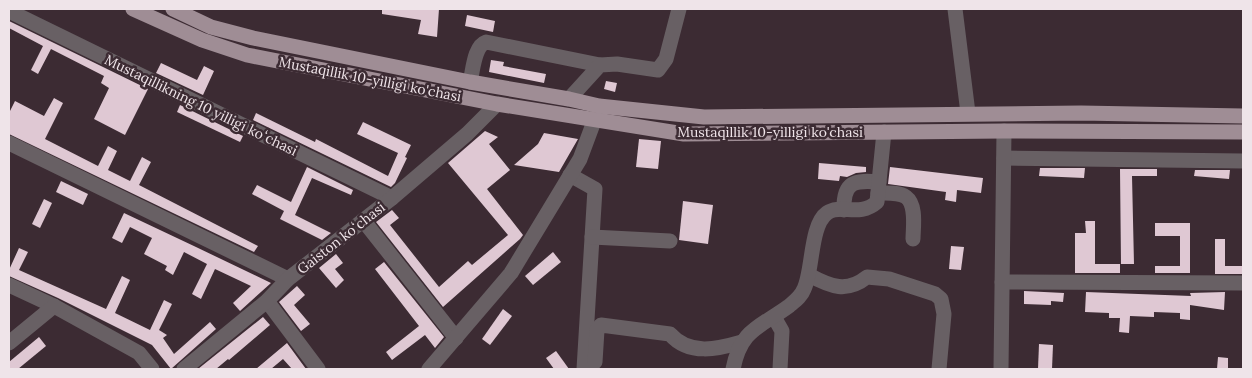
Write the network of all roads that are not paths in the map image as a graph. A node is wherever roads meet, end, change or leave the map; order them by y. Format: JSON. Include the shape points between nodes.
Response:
{"nodes":[{"id":1,"x":133,"y":9,"type":"edge"},
{"id":2,"x":173,"y":9,"type":"edge"},
{"id":3,"x":679,"y":9,"type":"edge"},
{"id":4,"x":955,"y":9,"type":"edge"},
{"id":5,"x":9,"y":11,"type":"edge"},
{"id":6,"x":600,"y":65,"type":"junction"},
{"id":7,"x":470,"y":82,"type":"junction"},
{"id":8,"x":569,"y":99,"type":"junction"},
{"id":9,"x":497,"y":104,"type":"junction"},
{"id":10,"x":597,"y":113,"type":"junction"},
{"id":11,"x":968,"y":113,"type":"junction"},
{"id":12,"x":1243,"y":116,"type":"edge"},
{"id":13,"x":1004,"y":131,"type":"junction"},
{"id":14,"x":884,"y":132,"type":"junction"},
{"id":15,"x":1243,"y":132,"type":"edge"},
{"id":16,"x":9,"y":143,"type":"edge"},
{"id":17,"x":1004,"y":158,"type":"junction"},
{"id":18,"x":1243,"y":161,"type":"edge"},
{"id":19,"x":570,"y":175,"type":"junction"},
{"id":20,"x":879,"y":187,"type":"junction"},
{"id":21,"x":392,"y":198,"type":"junction"},
{"id":22,"x":844,"y":210,"type":"junction"},
{"id":23,"x":363,"y":220,"type":"junction"},
{"id":24,"x":592,"y":237,"type":"junction"},
{"id":25,"x":913,"y":240,"type":"dead end"},
{"id":26,"x":670,"y":241,"type":"dead end"},
{"id":27,"x":809,"y":275,"type":"junction"},
{"id":28,"x":288,"y":279,"type":"junction"},
{"id":29,"x":1002,"y":282,"type":"junction"},
{"id":30,"x":1243,"y":283,"type":"edge"},
{"id":31,"x":9,"y":285,"type":"edge"},
{"id":32,"x":266,"y":300,"type":"junction"},
{"id":33,"x":54,"y":306,"type":"junction"},
{"id":34,"x":774,"y":317,"type":"junction"},
{"id":35,"x":456,"y":338,"type":"junction"},
{"id":36,"x":742,"y":342,"type":"junction"},
{"id":37,"x":9,"y":343,"type":"edge"},
{"id":38,"x":440,"y":356,"type":"junction"},
{"id":39,"x":152,"y":369,"type":"edge"},
{"id":40,"x":184,"y":369,"type":"edge"},
{"id":41,"x":318,"y":369,"type":"edge"},
{"id":42,"x":429,"y":369,"type":"edge"},
{"id":43,"x":449,"y":369,"type":"edge"},
{"id":44,"x":584,"y":369,"type":"edge"},
{"id":45,"x":595,"y":369,"type":"edge"},
{"id":46,"x":734,"y":369,"type":"edge"},
{"id":47,"x":780,"y":369,"type":"edge"},
{"id":48,"x":939,"y":369,"type":"edge"},
{"id":49,"x":1001,"y":369,"type":"edge"}],
"edges":[{"from":1,"to":9,"type":"main road","name":"Mustaqillik 10-yilligi ko'chasi","via":[[202,40],[247,55]]},
{"from":2,"to":7,"type":"main road","name":"Mustaqillik 10-yilligi ko'chasi","via":[[211,27],[253,38]]},
{"from":3,"to":6,"type":"street","via":[[666,59],[658,70]]},
{"from":4,"to":11,"type":"street"},
{"from":5,"to":21,"type":"street","name":"Mustaqillikning 10 yilligi koʻchasi"},
{"from":6,"to":7,"type":"street","via":[[486,42],[478,49]]},
{"from":6,"to":8,"type":"street"},
{"from":7,"to":8,"type":"main road","name":"Mustaqillik 10-yilligi ko'chasi"},
{"from":8,"to":10,"type":"main road","name":"Mustaqillik 10-yilligi ko'chasi"},
{"from":9,"to":10,"type":"main road","name":"Mustaqillik 10-yilligi ko'chasi"},
{"from":9,"to":21,"type":"street","name":"Gaiston koʻchasi"},
{"from":10,"to":11,"type":"main road","name":"Mustaqillik 10-yilligi ko'chasi","via":[[704,117]]},
{"from":10,"to":14,"type":"main road","name":"Mustaqillik 10-yilligi ko'chasi","via":[[684,134]]},
{"from":10,"to":19,"type":"street","via":[[580,159]]},
{"from":11,"to":12,"type":"main road","name":"Mustaqillik 10-yilligi ko'chasi"},
{"from":13,"to":14,"type":"main road","name":"Mustaqillik 10-yilligi ko'chasi"},
{"from":13,"to":15,"type":"main road","name":"Mustaqillik 10-yilligi ko'chasi"},
{"from":13,"to":17,"type":"street"},
{"from":14,"to":20,"type":"street"},
{"from":16,"to":28,"type":"street"},
{"from":17,"to":18,"type":"street"},
{"from":17,"to":29,"type":"street"},
{"from":19,"to":24,"type":"street","via":[[595,188]]},
{"from":19,"to":35,"type":"street","via":[[511,273]]},
{"from":20,"to":22,"type":"street","via":[[877,202],[872,207]]},
{"from":20,"to":22,"type":"street","via":[[859,181],[852,184],[846,190]]},
{"from":20,"to":25,"type":"street","via":[[905,196],[910,202]]},
{"from":21,"to":23,"type":"street","name":"Gaiston koʻchasi"},
{"from":22,"to":27,"type":"street","via":[[827,213],[819,222]]},
{"from":23,"to":28,"type":"street","name":"Gaiston koʻchasi"},
{"from":23,"to":35,"type":"street"},
{"from":24,"to":26,"type":"street"},
{"from":24,"to":44,"type":"street"},
{"from":27,"to":34,"type":"street","via":[[798,299]]},
{"from":27,"to":48,"type":"street","via":[[840,287],[856,285],[867,277],[889,279],[941,298],[944,314]]},
{"from":28,"to":32,"type":"street","name":"Gaiston koʻchasi"},
{"from":29,"to":30,"type":"street"},
{"from":29,"to":49,"type":"street"},
{"from":31,"to":33,"type":"street"},
{"from":32,"to":40,"type":"street","name":"Gaiston koʻchasi"},
{"from":32,"to":41,"type":"street"},
{"from":33,"to":37,"type":"street"},
{"from":33,"to":39,"type":"street","via":[[139,353]]},
{"from":34,"to":36,"type":"street","via":[[752,330]]},
{"from":34,"to":47,"type":"street","via":[[782,331]]},
{"from":35,"to":38,"type":"street"},
{"from":36,"to":45,"type":"street","via":[[708,350],[686,346],[670,334],[601,325],[597,330]]},
{"from":36,"to":46,"type":"street"},
{"from":38,"to":42,"type":"street"},
{"from":38,"to":43,"type":"street"}]}
